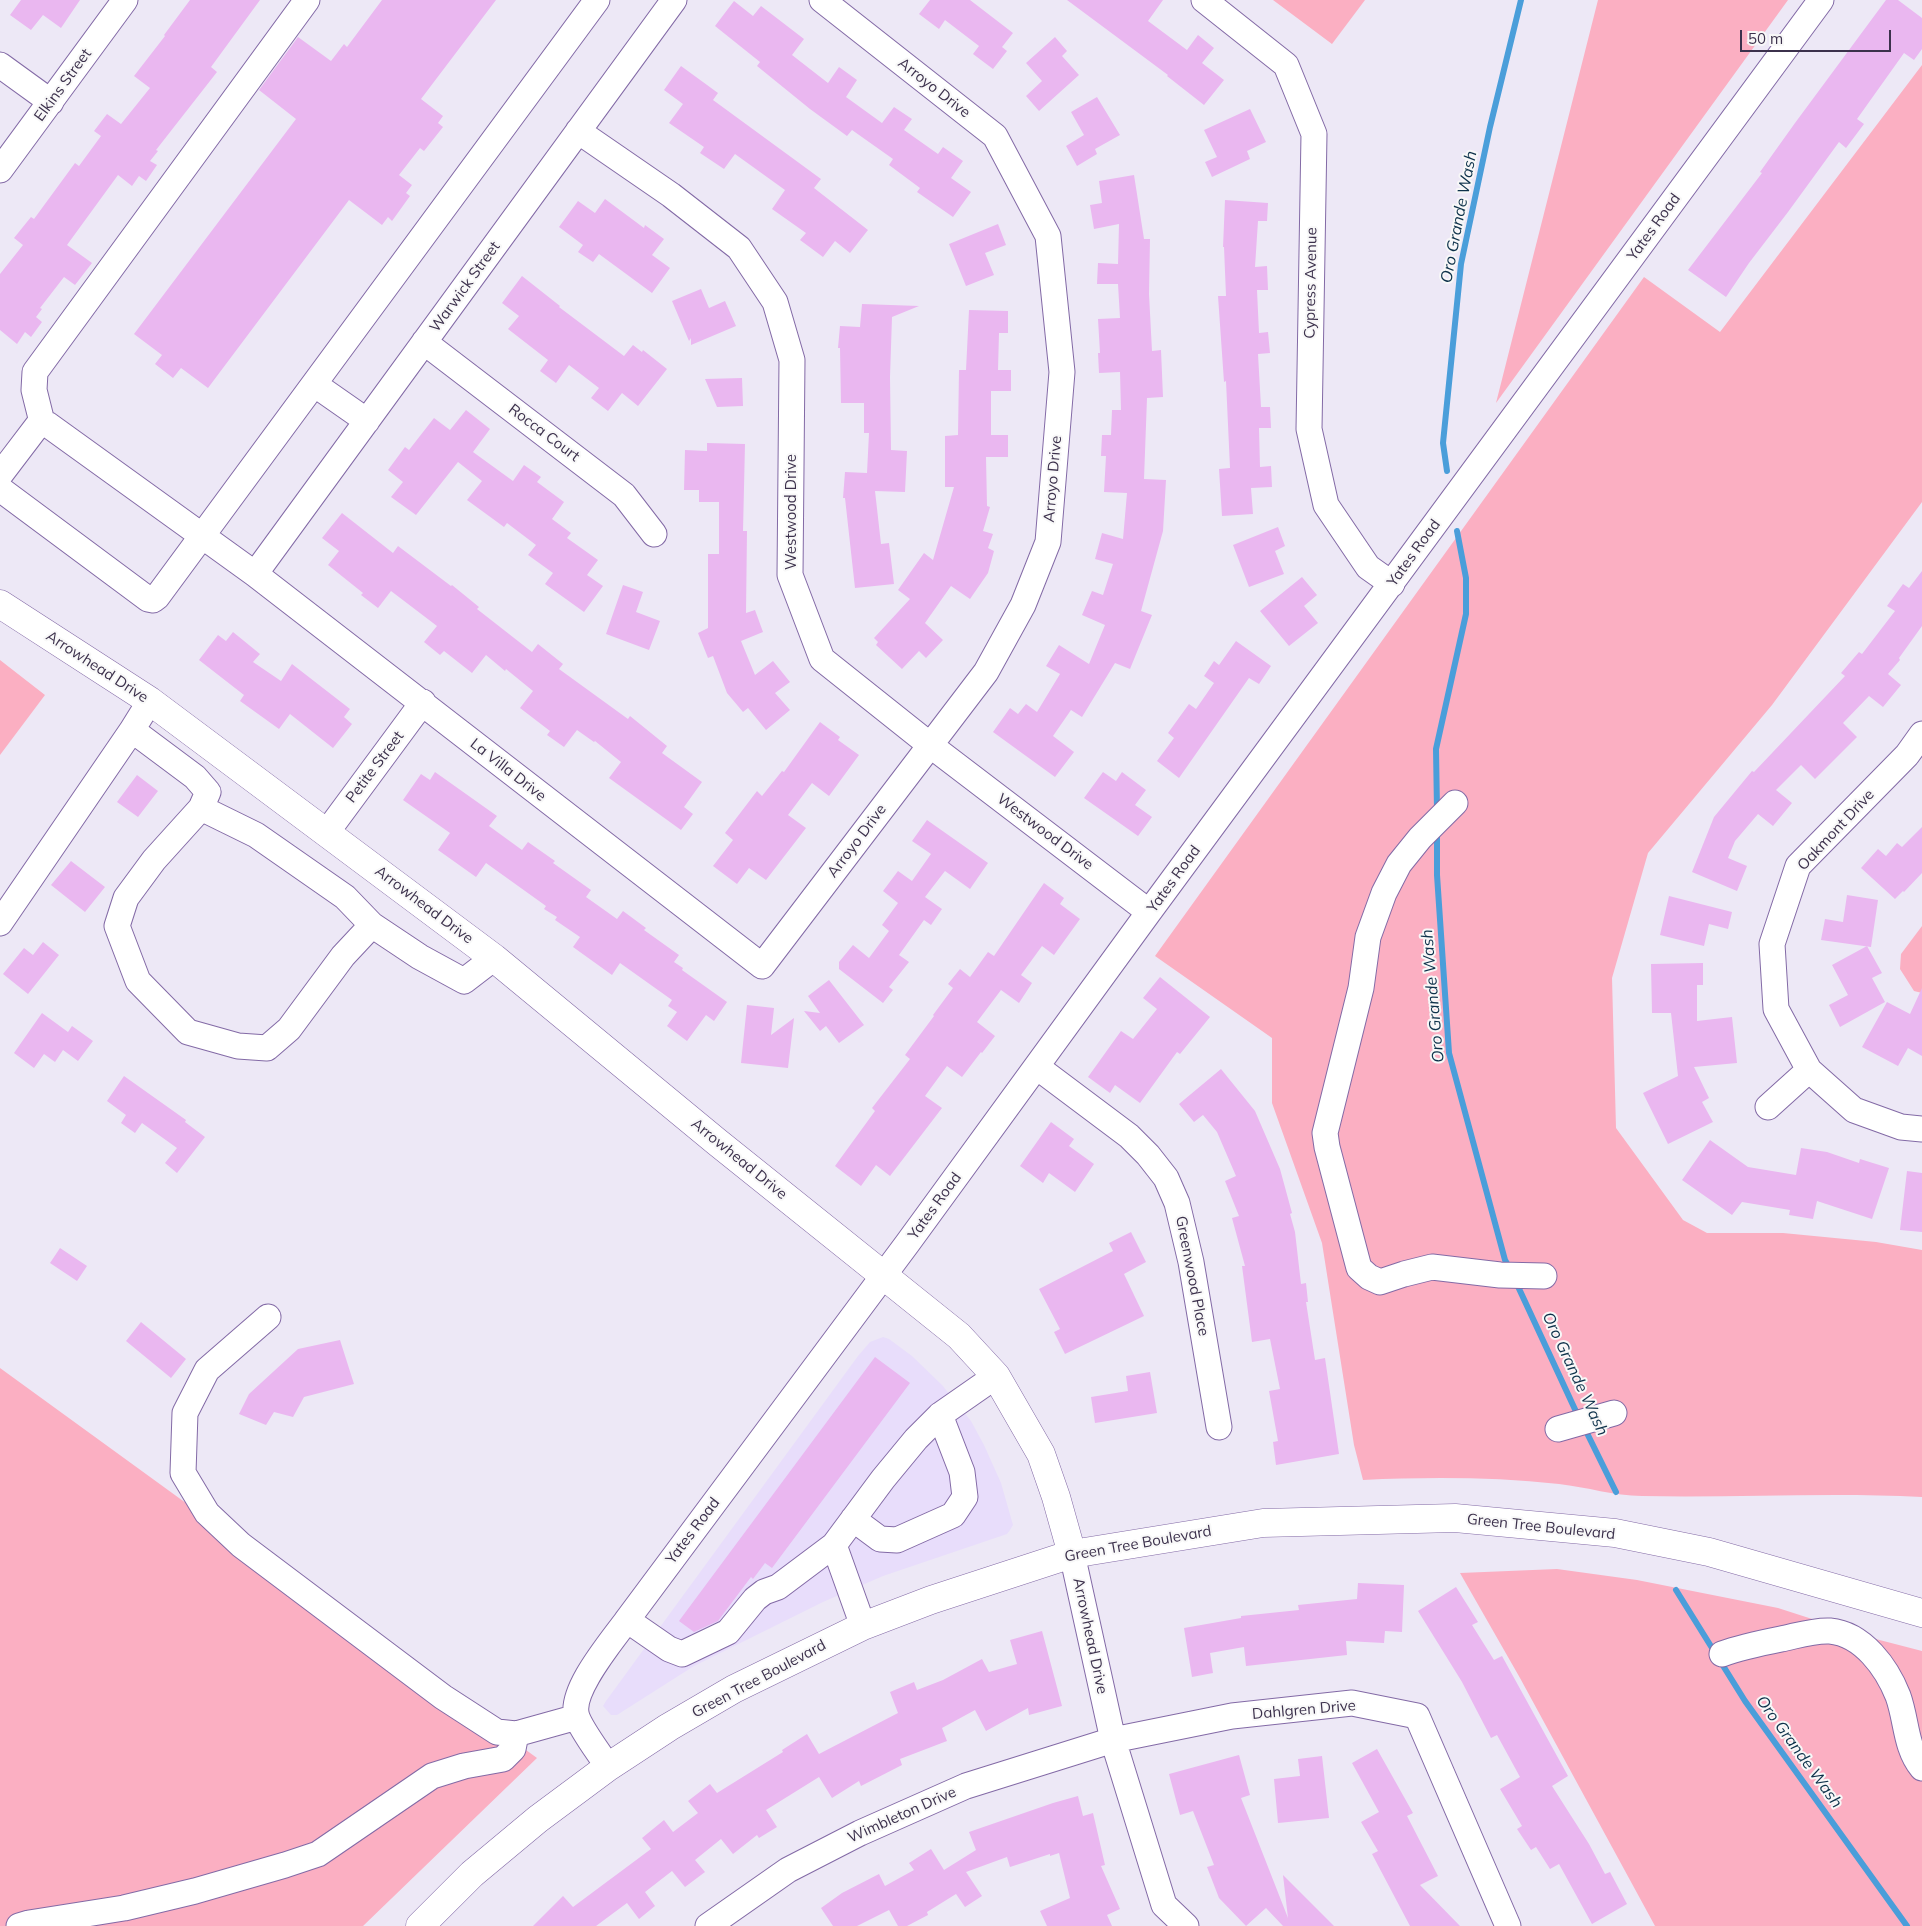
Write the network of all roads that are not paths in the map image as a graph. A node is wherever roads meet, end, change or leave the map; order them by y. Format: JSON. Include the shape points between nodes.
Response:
{"nodes":[{"id":1,"x":125,"y":0,"type":"edge"},
{"id":2,"x":307,"y":0,"type":"edge"},
{"id":3,"x":597,"y":0,"type":"edge"},
{"id":4,"x":674,"y":0,"type":"edge"},
{"id":5,"x":822,"y":0,"type":"edge"},
{"id":6,"x":1204,"y":0,"type":"edge"},
{"id":7,"x":1821,"y":0,"type":"edge"},
{"id":8,"x":0,"y":65,"type":"edge"},
{"id":9,"x":51,"y":102,"type":"junction"},
{"id":10,"x":578,"y":131,"type":"junction"},
{"id":11,"x":0,"y":170,"type":"edge"},
{"id":12,"x":424,"y":342,"type":"junction"},
{"id":13,"x":314,"y":384,"type":"junction"},
{"id":14,"x":367,"y":421,"type":"junction"},
{"id":15,"x":42,"y":422,"type":"junction"},
{"id":16,"x":0,"y":475,"type":"edge"},
{"id":17,"x":0,"y":489,"type":"edge"},
{"id":18,"x":654,"y":534,"type":"dead end"},
{"id":19,"x":202,"y":536,"type":"junction"},
{"id":20,"x":255,"y":574,"type":"junction"},
{"id":21,"x":1392,"y":584,"type":"junction"},
{"id":22,"x":0,"y":604,"type":"edge"},
{"id":23,"x":150,"y":701,"type":"junction"},
{"id":24,"x":423,"y":702,"type":"junction"},
{"id":25,"x":132,"y":730,"type":"junction"},
{"id":26,"x":1922,"y":734,"type":"edge"},
{"id":27,"x":930,"y":745,"type":"junction"},
{"id":28,"x":1455,"y":803,"type":"dead end"},
{"id":29,"x":201,"y":808,"type":"junction"},
{"id":30,"x":327,"y":832,"type":"junction"},
{"id":31,"x":1149,"y":912,"type":"junction"},
{"id":32,"x":0,"y":922,"type":"edge"},
{"id":33,"x":372,"y":926,"type":"junction"},
{"id":34,"x":494,"y":958,"type":"junction"},
{"id":35,"x":762,"y":966,"type":"joint"},
{"id":36,"x":1037,"y":1067,"type":"junction"},
{"id":37,"x":1809,"y":1070,"type":"junction"},
{"id":38,"x":1768,"y":1107,"type":"dead end"},
{"id":39,"x":1922,"y":1130,"type":"edge"},
{"id":40,"x":884,"y":1276,"type":"junction"},
{"id":41,"x":1544,"y":1276,"type":"dead end"},
{"id":42,"x":268,"y":1316,"type":"dead end"},
{"id":43,"x":996,"y":1376,"type":"junction"},
{"id":44,"x":1614,"y":1413,"type":"dead end"},
{"id":45,"x":940,"y":1415,"type":"junction"},
{"id":46,"x":1219,"y":1427,"type":"dead end"},
{"id":47,"x":1558,"y":1429,"type":"dead end"},
{"id":48,"x":853,"y":1519,"type":"junction"},
{"id":49,"x":834,"y":1545,"type":"junction"},
{"id":50,"x":1072,"y":1554,"type":"junction"},
{"id":51,"x":1922,"y":1613,"type":"edge"},
{"id":52,"x":627,"y":1620,"type":"junction"},
{"id":53,"x":863,"y":1626,"type":"junction"},
{"id":54,"x":1722,"y":1654,"type":"dead end"},
{"id":55,"x":577,"y":1717,"type":"junction"},
{"id":56,"x":516,"y":1734,"type":"junction"},
{"id":57,"x":1113,"y":1740,"type":"junction"},
{"id":58,"x":608,"y":1767,"type":"junction"},
{"id":59,"x":1922,"y":1768,"type":"edge"},
{"id":60,"x":19,"y":1926,"type":"edge"},
{"id":61,"x":420,"y":1926,"type":"edge"},
{"id":62,"x":708,"y":1926,"type":"edge"},
{"id":63,"x":1186,"y":1926,"type":"edge"},
{"id":64,"x":1508,"y":1926,"type":"edge"}],
"edges":[{"from":1,"to":9,"type":"street","name":"Elkins Street"},
{"from":2,"to":15,"type":"street","via":[[35,372],[34,390]]},
{"from":3,"to":13,"type":"street"},
{"from":4,"to":10,"type":"street","name":"Warwick Street"},
{"from":5,"to":27,"type":"street","name":"Arroyo Drive","via":[[995,136],[1048,236],[1062,372],[1048,542],[1023,605],[986,672]]},
{"from":6,"to":21,"type":"street","name":"Cypress Avenue","via":[[1286,65],[1314,134],[1309,429],[1326,504],[1368,567]]},
{"from":7,"to":21,"type":"street","name":"Yates Road"},
{"from":8,"to":9,"type":"street"},
{"from":9,"to":11,"type":"street","name":"Elkins Street"},
{"from":10,"to":12,"type":"street","name":"Warwick Street"},
{"from":10,"to":27,"type":"street","name":"Westwood Drive","via":[[671,195],[739,248],[775,302],[792,360],[790,575],[822,659]]},
{"from":12,"to":14,"type":"street","name":"Warwick Street"},
{"from":12,"to":18,"type":"street","name":"Rocca Court","via":[[624,495]]},
{"from":13,"to":14,"type":"street"},
{"from":13,"to":19,"type":"street"},
{"from":14,"to":20,"type":"street","name":"Warwick Street"},
{"from":15,"to":16,"type":"street"},
{"from":15,"to":19,"type":"street","name":"La Villa Drive"},
{"from":17,"to":19,"type":"street","via":[[148,599],[157,597]]},
{"from":19,"to":20,"type":"street","name":"La Villa Drive"},
{"from":20,"to":24,"type":"street","name":"La Villa Drive"},
{"from":21,"to":31,"type":"street","name":"Yates Road"},
{"from":22,"to":23,"type":"main road","name":"Arrowhead Drive"},
{"from":23,"to":25,"type":"street"},
{"from":23,"to":30,"type":"main road","name":"Arrowhead Drive"},
{"from":24,"to":30,"type":"street","name":"Petite Street"},
{"from":24,"to":35,"type":"street","name":"La Villa Drive"},
{"from":25,"to":29,"type":"street","via":[[195,777],[208,792]]},
{"from":25,"to":32,"type":"street"},
{"from":26,"to":37,"type":"street","name":"Oakmont Drive","via":[[1907,755],[1798,866],[1772,944],[1776,1009]]},
{"from":27,"to":31,"type":"street","name":"Westwood Drive"},
{"from":27,"to":35,"type":"street","name":"Arroyo Drive"},
{"from":28,"to":41,"type":"street","via":[[1399,864],[1384,893],[1368,938],[1361,988],[1325,1133],[1327,1147],[1359,1268],[1369,1277],[1380,1282],[1432,1267],[1500,1275]]},
{"from":29,"to":33,"type":"street","via":[[256,835],[345,898]]},
{"from":29,"to":33,"type":"street","via":[[154,860],[126,898],[117,926],[138,981],[188,1032],[238,1046],[267,1048],[290,1029],[343,956]]},
{"from":30,"to":34,"type":"main road","name":"Arrowhead Drive"},
{"from":31,"to":36,"type":"street","name":"Yates Road"},
{"from":33,"to":34,"type":"street","via":[[464,981]]},
{"from":34,"to":40,"type":"main road","name":"Arrowhead Drive"},
{"from":36,"to":40,"type":"street","name":"Yates Road"},
{"from":36,"to":46,"type":"street","name":"Greenwood Place","via":[[1129,1136],[1166,1178],[1177,1203],[1191,1262]]},
{"from":37,"to":38,"type":"street"},
{"from":37,"to":39,"type":"street","name":"Oakmont Drive","via":[[1854,1110],[1901,1127]]},
{"from":40,"to":43,"type":"main road","name":"Arrowhead Drive","via":[[959,1336]]},
{"from":40,"to":52,"type":"street","name":"Yates Road"},
{"from":42,"to":56,"type":"street","via":[[206,1370],[185,1413],[183,1473],[208,1513],[241,1545],[443,1697],[497,1732]]},
{"from":43,"to":45,"type":"street"},
{"from":43,"to":50,"type":"main road","name":"Arrowhead Drive","via":[[1040,1454]]},
{"from":44,"to":47,"type":"street"},
{"from":45,"to":48,"type":"street","via":[[882,1478]]},
{"from":45,"to":48,"type":"street","via":[[962,1472],[965,1497],[953,1515],[897,1540],[880,1539]]},
{"from":48,"to":49,"type":"street"},
{"from":49,"to":52,"type":"street","via":[[755,1599],[728,1632],[682,1654],[669,1649]]},
{"from":49,"to":53,"type":"street"},
{"from":50,"to":51,"type":"main road","name":"Green Tree Boulevard","via":[[1263,1524],[1455,1518],[1614,1533],[1699,1550]]},
{"from":50,"to":53,"type":"main road","name":"Green Tree Boulevard"},
{"from":50,"to":57,"type":"street","name":"Arrowhead Drive"},
{"from":52,"to":55,"type":"street","name":"Yates Road","via":[[579,1692],[575,1705]]},
{"from":53,"to":58,"type":"main road","name":"Green Tree Boulevard","via":[[734,1689]]},
{"from":54,"to":59,"type":"street","via":[[1742,1646],[1808,1634],[1829,1631],[1846,1635],[1875,1657],[1892,1683],[1908,1741]]},
{"from":55,"to":56,"type":"street"},
{"from":55,"to":58,"type":"street"},
{"from":56,"to":60,"type":"street","via":[[513,1749],[503,1759],[432,1776],[318,1854],[195,1891],[124,1908]]},
{"from":57,"to":62,"type":"street","name":"Wimbleton Drive","via":[[966,1786],[860,1832],[788,1870]]},
{"from":57,"to":63,"type":"street","name":"Arrowhead Drive","via":[[1164,1905]]},
{"from":57,"to":64,"type":"street","name":"Dahlgren Drive","via":[[1232,1716],[1352,1703],[1417,1716]]},
{"from":58,"to":61,"type":"main road","name":"Green Tree Boulevard","via":[[487,1862]]}]}
